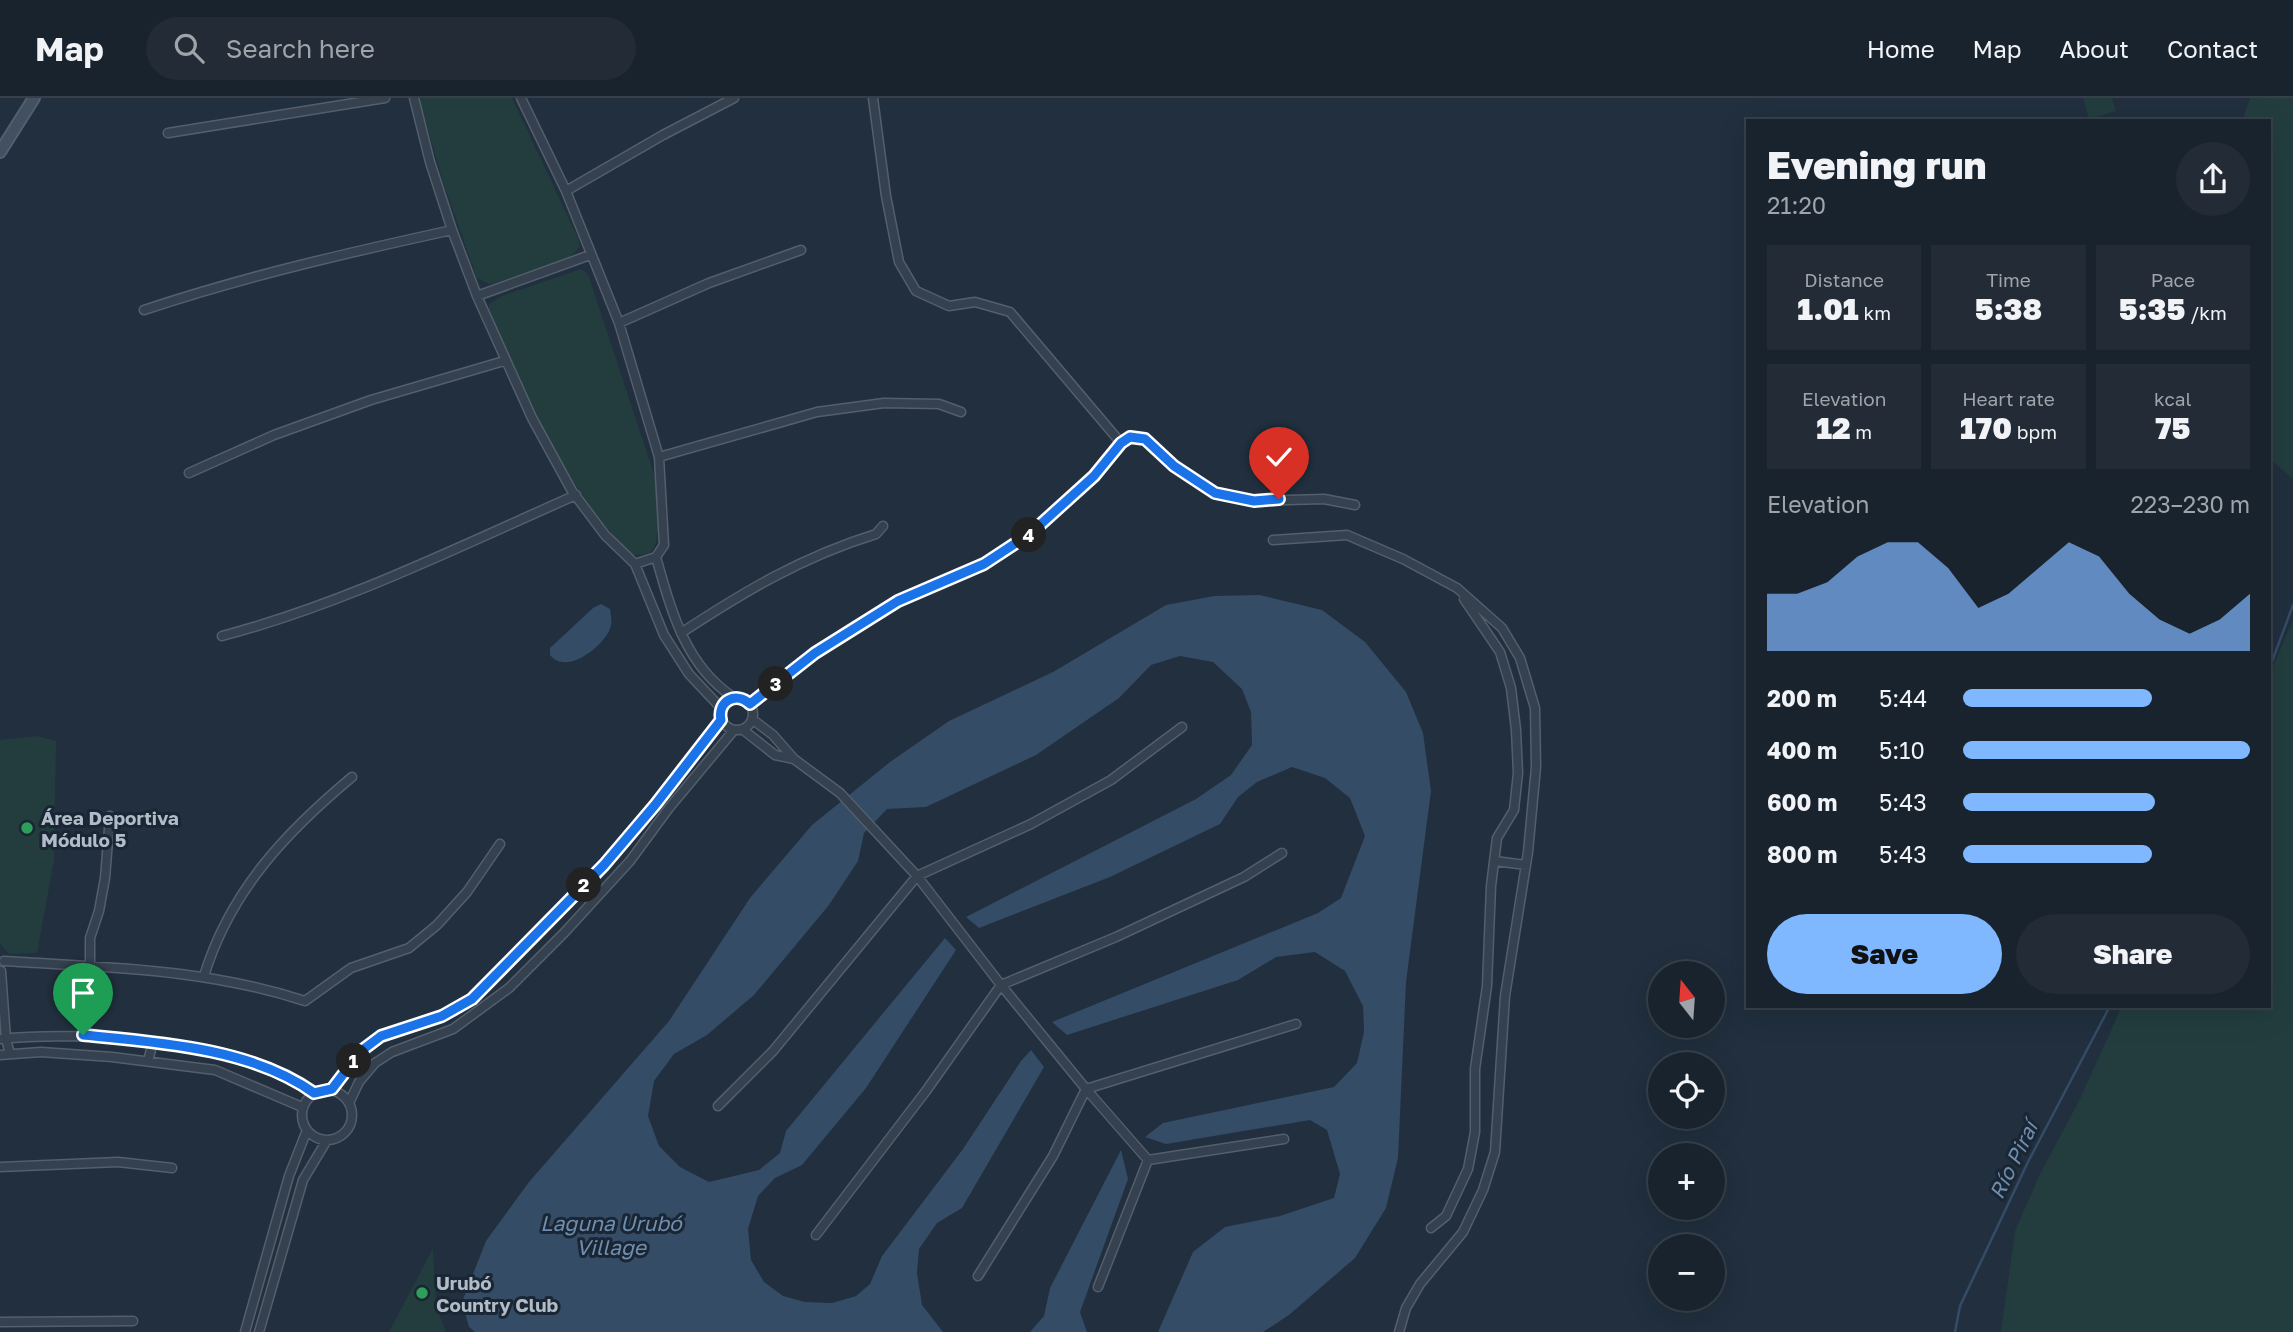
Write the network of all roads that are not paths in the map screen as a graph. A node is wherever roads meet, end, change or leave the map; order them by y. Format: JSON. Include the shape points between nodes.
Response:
{"nodes":[{"id":1,"x":34,"y":98,"type":"edge"},
{"id":2,"x":385,"y":98,"type":"edge"},
{"id":3,"x":414,"y":98,"type":"edge"},
{"id":4,"x":521,"y":98,"type":"edge"},
{"id":5,"x":734,"y":98,"type":"edge"},
{"id":6,"x":873,"y":98,"type":"edge"},
{"id":7,"x":169,"y":133,"type":"dead end"},
{"id":8,"x":0,"y":152,"type":"edge"},
{"id":9,"x":566,"y":191,"type":"junction"},
{"id":10,"x":452,"y":230,"type":"junction"},
{"id":11,"x":801,"y":250,"type":"dead end"},
{"id":12,"x":590,"y":256,"type":"junction"},
{"id":13,"x":477,"y":296,"type":"junction"},
{"id":14,"x":144,"y":310,"type":"dead end"},
{"id":15,"x":619,"y":323,"type":"junction"},
{"id":16,"x":505,"y":361,"type":"junction"},
{"id":17,"x":961,"y":412,"type":"dead end"},
{"id":18,"x":1121,"y":443,"type":"junction"},
{"id":19,"x":659,"y":457,"type":"junction"},
{"id":20,"x":189,"y":473,"type":"dead end"},
{"id":21,"x":576,"y":495,"type":"junction"},
{"id":22,"x":1356,"y":505,"type":"dead end"},
{"id":23,"x":883,"y":526,"type":"dead end"},
{"id":24,"x":1273,"y":540,"type":"dead end"},
{"id":25,"x":656,"y":557,"type":"junction"},
{"id":26,"x":635,"y":564,"type":"junction"},
{"id":27,"x":1457,"y":588,"type":"junction"},
{"id":28,"x":681,"y":633,"type":"junction"},
{"id":29,"x":222,"y":636,"type":"dead end"},
{"id":30,"x":733,"y":697,"type":"junction"},
{"id":31,"x":750,"y":704,"type":"junction"},
{"id":32,"x":721,"y":708,"type":"junction"},
{"id":33,"x":752,"y":719,"type":"junction"},
{"id":34,"x":721,"y":720,"type":"junction"},
{"id":35,"x":1182,"y":727,"type":"dead end"},
{"id":36,"x":738,"y":729,"type":"junction"},
{"id":37,"x":794,"y":759,"type":"junction"},
{"id":38,"x":352,"y":776,"type":"dead end"},
{"id":39,"x":110,"y":816,"type":"dead end"},
{"id":40,"x":500,"y":844,"type":"dead end"},
{"id":41,"x":1282,"y":853,"type":"dead end"},
{"id":42,"x":1495,"y":860,"type":"junction"},
{"id":43,"x":1526,"y":865,"type":"junction"},
{"id":44,"x":917,"y":876,"type":"junction"},
{"id":45,"x":551,"y":921,"type":"junction"},
{"id":46,"x":564,"y":933,"type":"junction"},
{"id":47,"x":2,"y":957,"type":"edge"},
{"id":48,"x":90,"y":964,"type":"junction"},
{"id":49,"x":1,"y":971,"type":"edge"},
{"id":50,"x":204,"y":976,"type":"junction"},
{"id":51,"x":1001,"y":985,"type":"junction"},
{"id":52,"x":1296,"y":1024,"type":"dead end"},
{"id":53,"x":418,"y":1025,"type":"junction"},
{"id":54,"x":3,"y":1039,"type":"edge"},
{"id":55,"x":422,"y":1040,"type":"junction"},
{"id":56,"x":153,"y":1042,"type":"junction"},
{"id":57,"x":10,"y":1054,"type":"junction"},
{"id":58,"x":0,"y":1055,"type":"edge"},
{"id":59,"x":148,"y":1061,"type":"junction"},
{"id":60,"x":332,"y":1089,"type":"junction"},
{"id":61,"x":1086,"y":1089,"type":"junction"},
{"id":62,"x":314,"y":1093,"type":"junction"},
{"id":63,"x":349,"y":1103,"type":"junction"},
{"id":64,"x":718,"y":1106,"type":"dead end"},
{"id":65,"x":302,"y":1107,"type":"junction"},
{"id":66,"x":307,"y":1130,"type":"junction"},
{"id":67,"x":1284,"y":1139,"type":"dead end"},
{"id":68,"x":327,"y":1140,"type":"junction"},
{"id":69,"x":1148,"y":1160,"type":"junction"},
{"id":70,"x":0,"y":1167,"type":"edge"},
{"id":71,"x":172,"y":1168,"type":"dead end"},
{"id":72,"x":1431,"y":1228,"type":"dead end"},
{"id":73,"x":816,"y":1235,"type":"dead end"},
{"id":74,"x":978,"y":1276,"type":"dead end"},
{"id":75,"x":1098,"y":1287,"type":"dead end"},
{"id":76,"x":133,"y":1321,"type":"dead end"},
{"id":77,"x":0,"y":1322,"type":"edge"},
{"id":78,"x":245,"y":1332,"type":"edge"},
{"id":79,"x":259,"y":1332,"type":"edge"},
{"id":80,"x":1399,"y":1332,"type":"edge"}],
"edges":[{"from":1,"to":8,"type":"main road"},
{"from":2,"to":7,"type":"street"},
{"from":3,"to":10,"type":"street"},
{"from":4,"to":9,"type":"street"},
{"from":5,"to":9,"type":"street"},
{"from":6,"to":18,"type":"street","via":[[899,262],[916,291],[949,306],[975,302],[1010,312]]},
{"from":9,"to":12,"type":"street"},
{"from":10,"to":13,"type":"street"},
{"from":10,"to":14,"type":"street","via":[[220,284]]},
{"from":11,"to":15,"type":"street","via":[[709,283]]},
{"from":12,"to":13,"type":"street"},
{"from":12,"to":15,"type":"street"},
{"from":13,"to":16,"type":"street"},
{"from":15,"to":19,"type":"street"},
{"from":16,"to":20,"type":"street","via":[[371,400],[274,435]]},
{"from":16,"to":21,"type":"street","via":[[531,418]]},
{"from":17,"to":19,"type":"street","via":[[939,404],[884,403],[817,412]]},
{"from":18,"to":22,"type":"street","via":[[1130,437],[1145,439],[1174,466],[1215,493],[1254,501],[1324,499]]},
{"from":18,"to":31,"type":"street","via":[[1094,476],[1031,533],[984,564],[898,601],[815,653]]},
{"from":19,"to":25,"type":"street","via":[[664,545]]},
{"from":21,"to":26,"type":"street","via":[[605,535]]},
{"from":21,"to":29,"type":"street","via":[[341,597]]},
{"from":23,"to":28,"type":"street","via":[[876,534],[777,574]]},
{"from":24,"to":27,"type":"street","via":[[1347,535]]},
{"from":25,"to":26,"type":"street"},
{"from":25,"to":28,"type":"street"},
{"from":26,"to":32,"type":"street","via":[[664,635],[689,674]]},
{"from":27,"to":42,"type":"street","via":[[1500,652],[1511,688],[1518,773],[1514,810],[1497,838]]},
{"from":27,"to":43,"type":"street","via":[[1503,628],[1520,658],[1535,708],[1536,767]]},
{"from":28,"to":30,"type":"street","via":[[691,654]]},
{"from":30,"to":31,"type":"street"},
{"from":30,"to":32,"type":"street"},
{"from":31,"to":33,"type":"street"},
{"from":32,"to":34,"type":"street"},
{"from":33,"to":36,"type":"street"},
{"from":33,"to":37,"type":"street"},
{"from":34,"to":36,"type":"street"},
{"from":34,"to":45,"type":"street","via":[[655,805]]},
{"from":35,"to":44,"type":"street","via":[[1111,780],[1031,824]]},
{"from":36,"to":37,"type":"street","via":[[775,755]]},
{"from":36,"to":46,"type":"street"},
{"from":37,"to":44,"type":"street","via":[[844,796]]},
{"from":38,"to":50,"type":"street","via":[[279,843],[255,875],[230,913]]},
{"from":39,"to":48,"type":"street"},
{"from":40,"to":50,"type":"street","via":[[437,925],[408,948],[351,968],[305,1002]]},
{"from":41,"to":51,"type":"street","via":[[1233,882],[1116,937]]},
{"from":42,"to":43,"type":"street"},
{"from":42,"to":72,"type":"street","via":[[1487,986],[1475,1069],[1475,1132],[1468,1169],[1446,1216]]},
{"from":43,"to":80,"type":"street","via":[[1505,996],[1495,1152],[1464,1232],[1420,1284]]},
{"from":44,"to":51,"type":"street"},
{"from":44,"to":64,"type":"street","via":[[773,1051]]},
{"from":45,"to":46,"type":"street"},
{"from":45,"to":53,"type":"street","via":[[472,999]]},
{"from":46,"to":55,"type":"street","via":[[486,1006],[453,1029]]},
{"from":47,"to":48,"type":"street"},
{"from":47,"to":49,"type":"street"},
{"from":48,"to":50,"type":"street"},
{"from":49,"to":54,"type":"street"},
{"from":51,"to":61,"type":"street"},
{"from":51,"to":73,"type":"street"},
{"from":52,"to":61,"type":"street"},
{"from":53,"to":55,"type":"street"},
{"from":53,"to":60,"type":"street","via":[[381,1036],[361,1051]]},
{"from":54,"to":56,"type":"street","via":[[83,1035]]},
{"from":54,"to":57,"type":"street"},
{"from":55,"to":63,"type":"street","via":[[375,1063]]},
{"from":56,"to":59,"type":"street"},
{"from":56,"to":62,"type":"street","via":[[241,1059]]},
{"from":57,"to":58,"type":"street"},
{"from":57,"to":59,"type":"street","via":[[41,1052]]},
{"from":59,"to":65,"type":"street","via":[[215,1070]]},
{"from":60,"to":62,"type":"street"},
{"from":60,"to":63,"type":"street"},
{"from":61,"to":69,"type":"street"},
{"from":61,"to":74,"type":"street","via":[[1053,1156]]},
{"from":62,"to":65,"type":"street"},
{"from":63,"to":68,"type":"street","via":[[350,1126],[344,1134]]},
{"from":65,"to":66,"type":"street"},
{"from":66,"to":68,"type":"street"},
{"from":66,"to":78,"type":"street","via":[[289,1176]]},
{"from":67,"to":69,"type":"street"},
{"from":68,"to":79,"type":"street","via":[[303,1181]]},
{"from":69,"to":75,"type":"street"},
{"from":70,"to":71,"type":"street","via":[[118,1163]]},
{"from":76,"to":77,"type":"street"}]}
